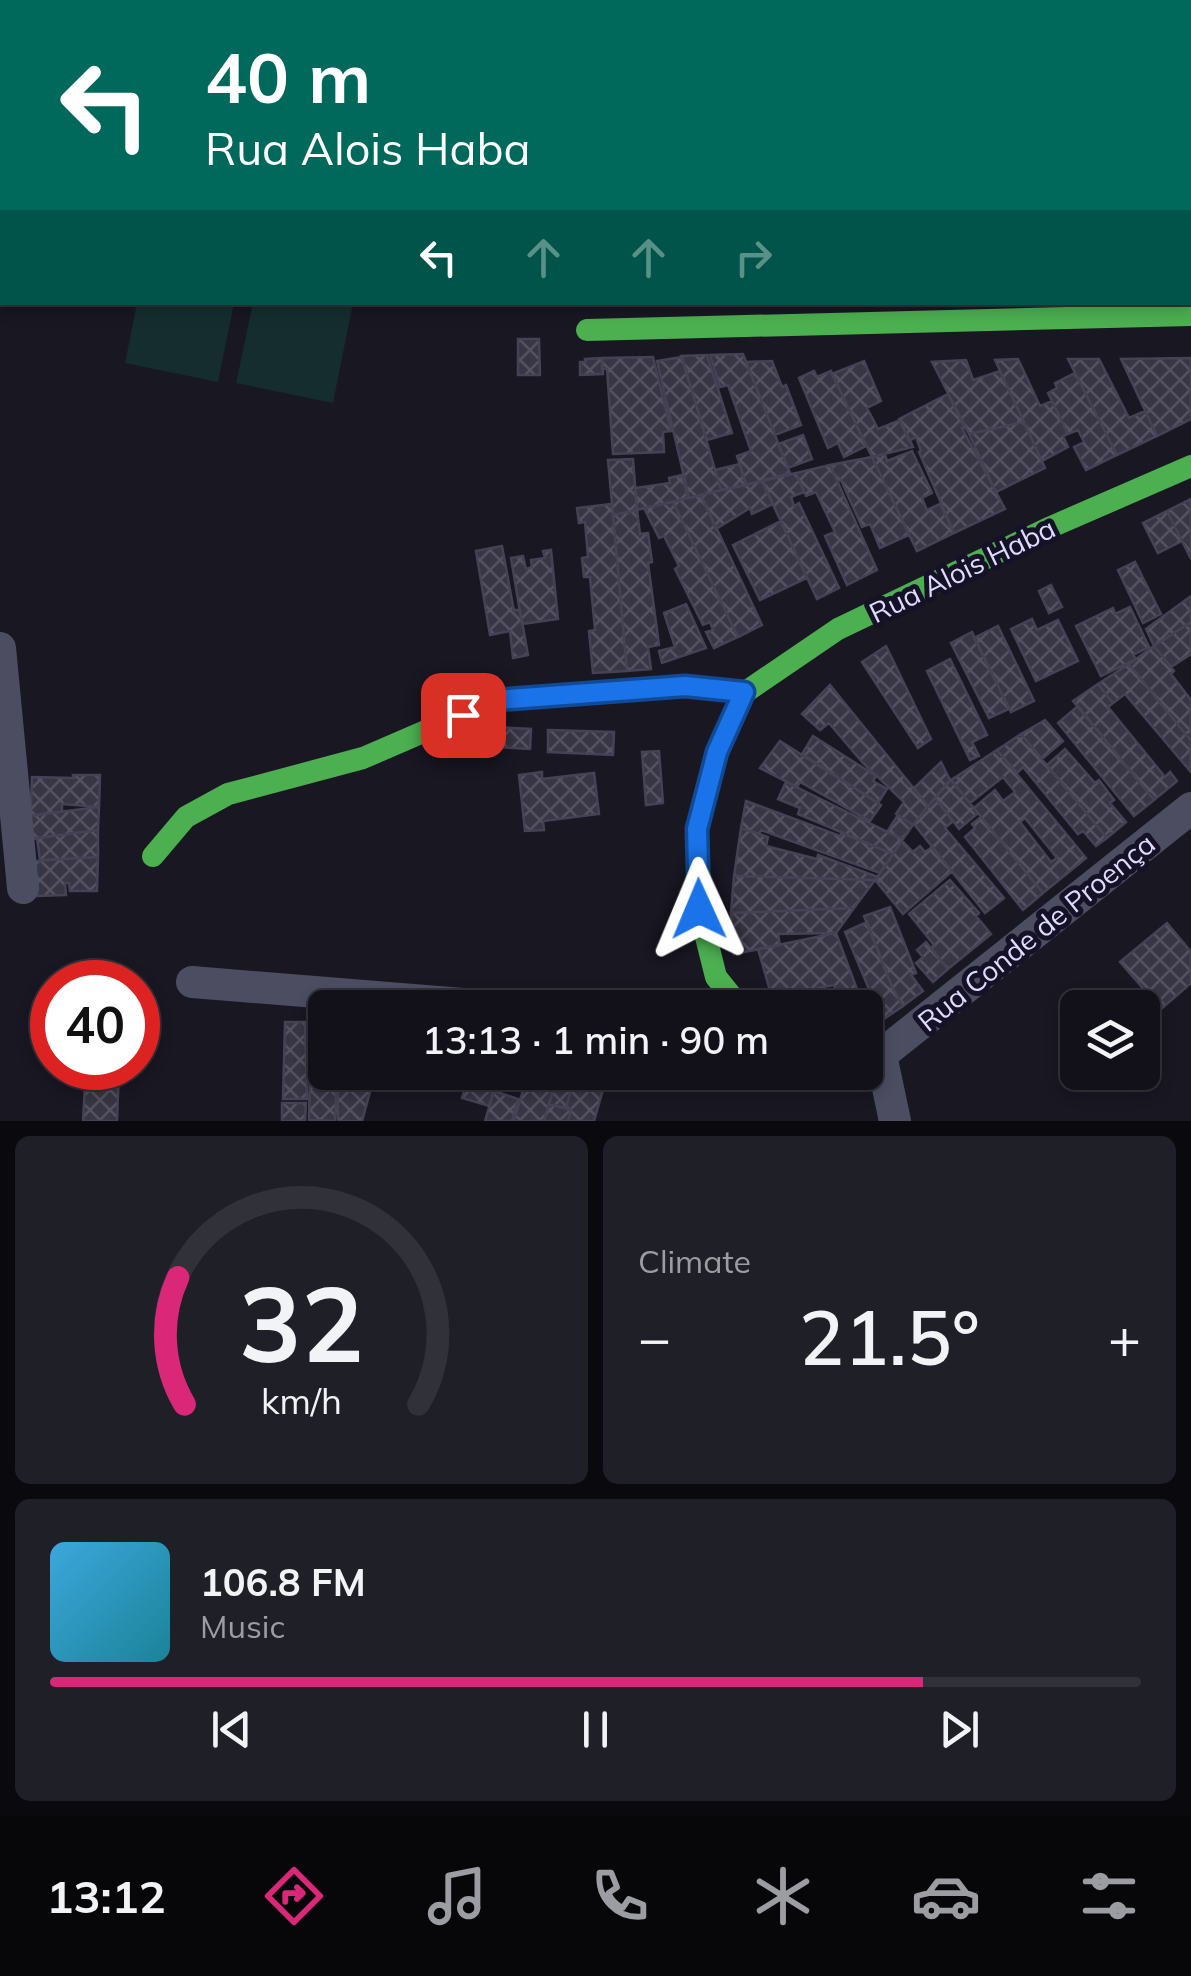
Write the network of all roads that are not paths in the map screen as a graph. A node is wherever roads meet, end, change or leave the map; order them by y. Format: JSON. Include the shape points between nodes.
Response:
{"nodes":[{"id":1,"x":982,"y":312,"type":"edge"},
{"id":2,"x":1191,"y":315,"type":"edge"},
{"id":3,"x":587,"y":330,"type":"dead end"},
{"id":4,"x":1191,"y":466,"type":"edge"},
{"id":5,"x":0,"y":648,"type":"edge"},
{"id":6,"x":744,"y":692,"type":"junction"},
{"id":7,"x":1191,"y":808,"type":"edge"},
{"id":8,"x":154,"y":856,"type":"dead end"},
{"id":9,"x":24,"y":888,"type":"dead end"},
{"id":10,"x":192,"y":982,"type":"dead end"},
{"id":11,"x":726,"y":990,"type":"edge"},
{"id":12,"x":308,"y":991,"type":"edge"},
{"id":13,"x":883,"y":1047,"type":"edge"},
{"id":14,"x":883,"y":1085,"type":"edge"},
{"id":15,"x":895,"y":1121,"type":"edge"}],
"edges":[{"from":1,"to":2,"type":"street"},
{"from":1,"to":3,"type":"street"},
{"from":4,"to":6,"type":"street","name":"Rua Alois Haba","via":[[838,630]]},
{"from":5,"to":9,"type":"street"},
{"from":6,"to":8,"type":"street","via":[[685,686],[496,700],[363,758],[228,794],[186,817]]},
{"from":6,"to":11,"type":"street","via":[[717,752],[697,829],[699,909],[716,978]]},
{"from":7,"to":13,"type":"street","name":"Rua Conde de Proença"},
{"from":10,"to":12,"type":"street"},
{"from":14,"to":15,"type":"street"}]}
